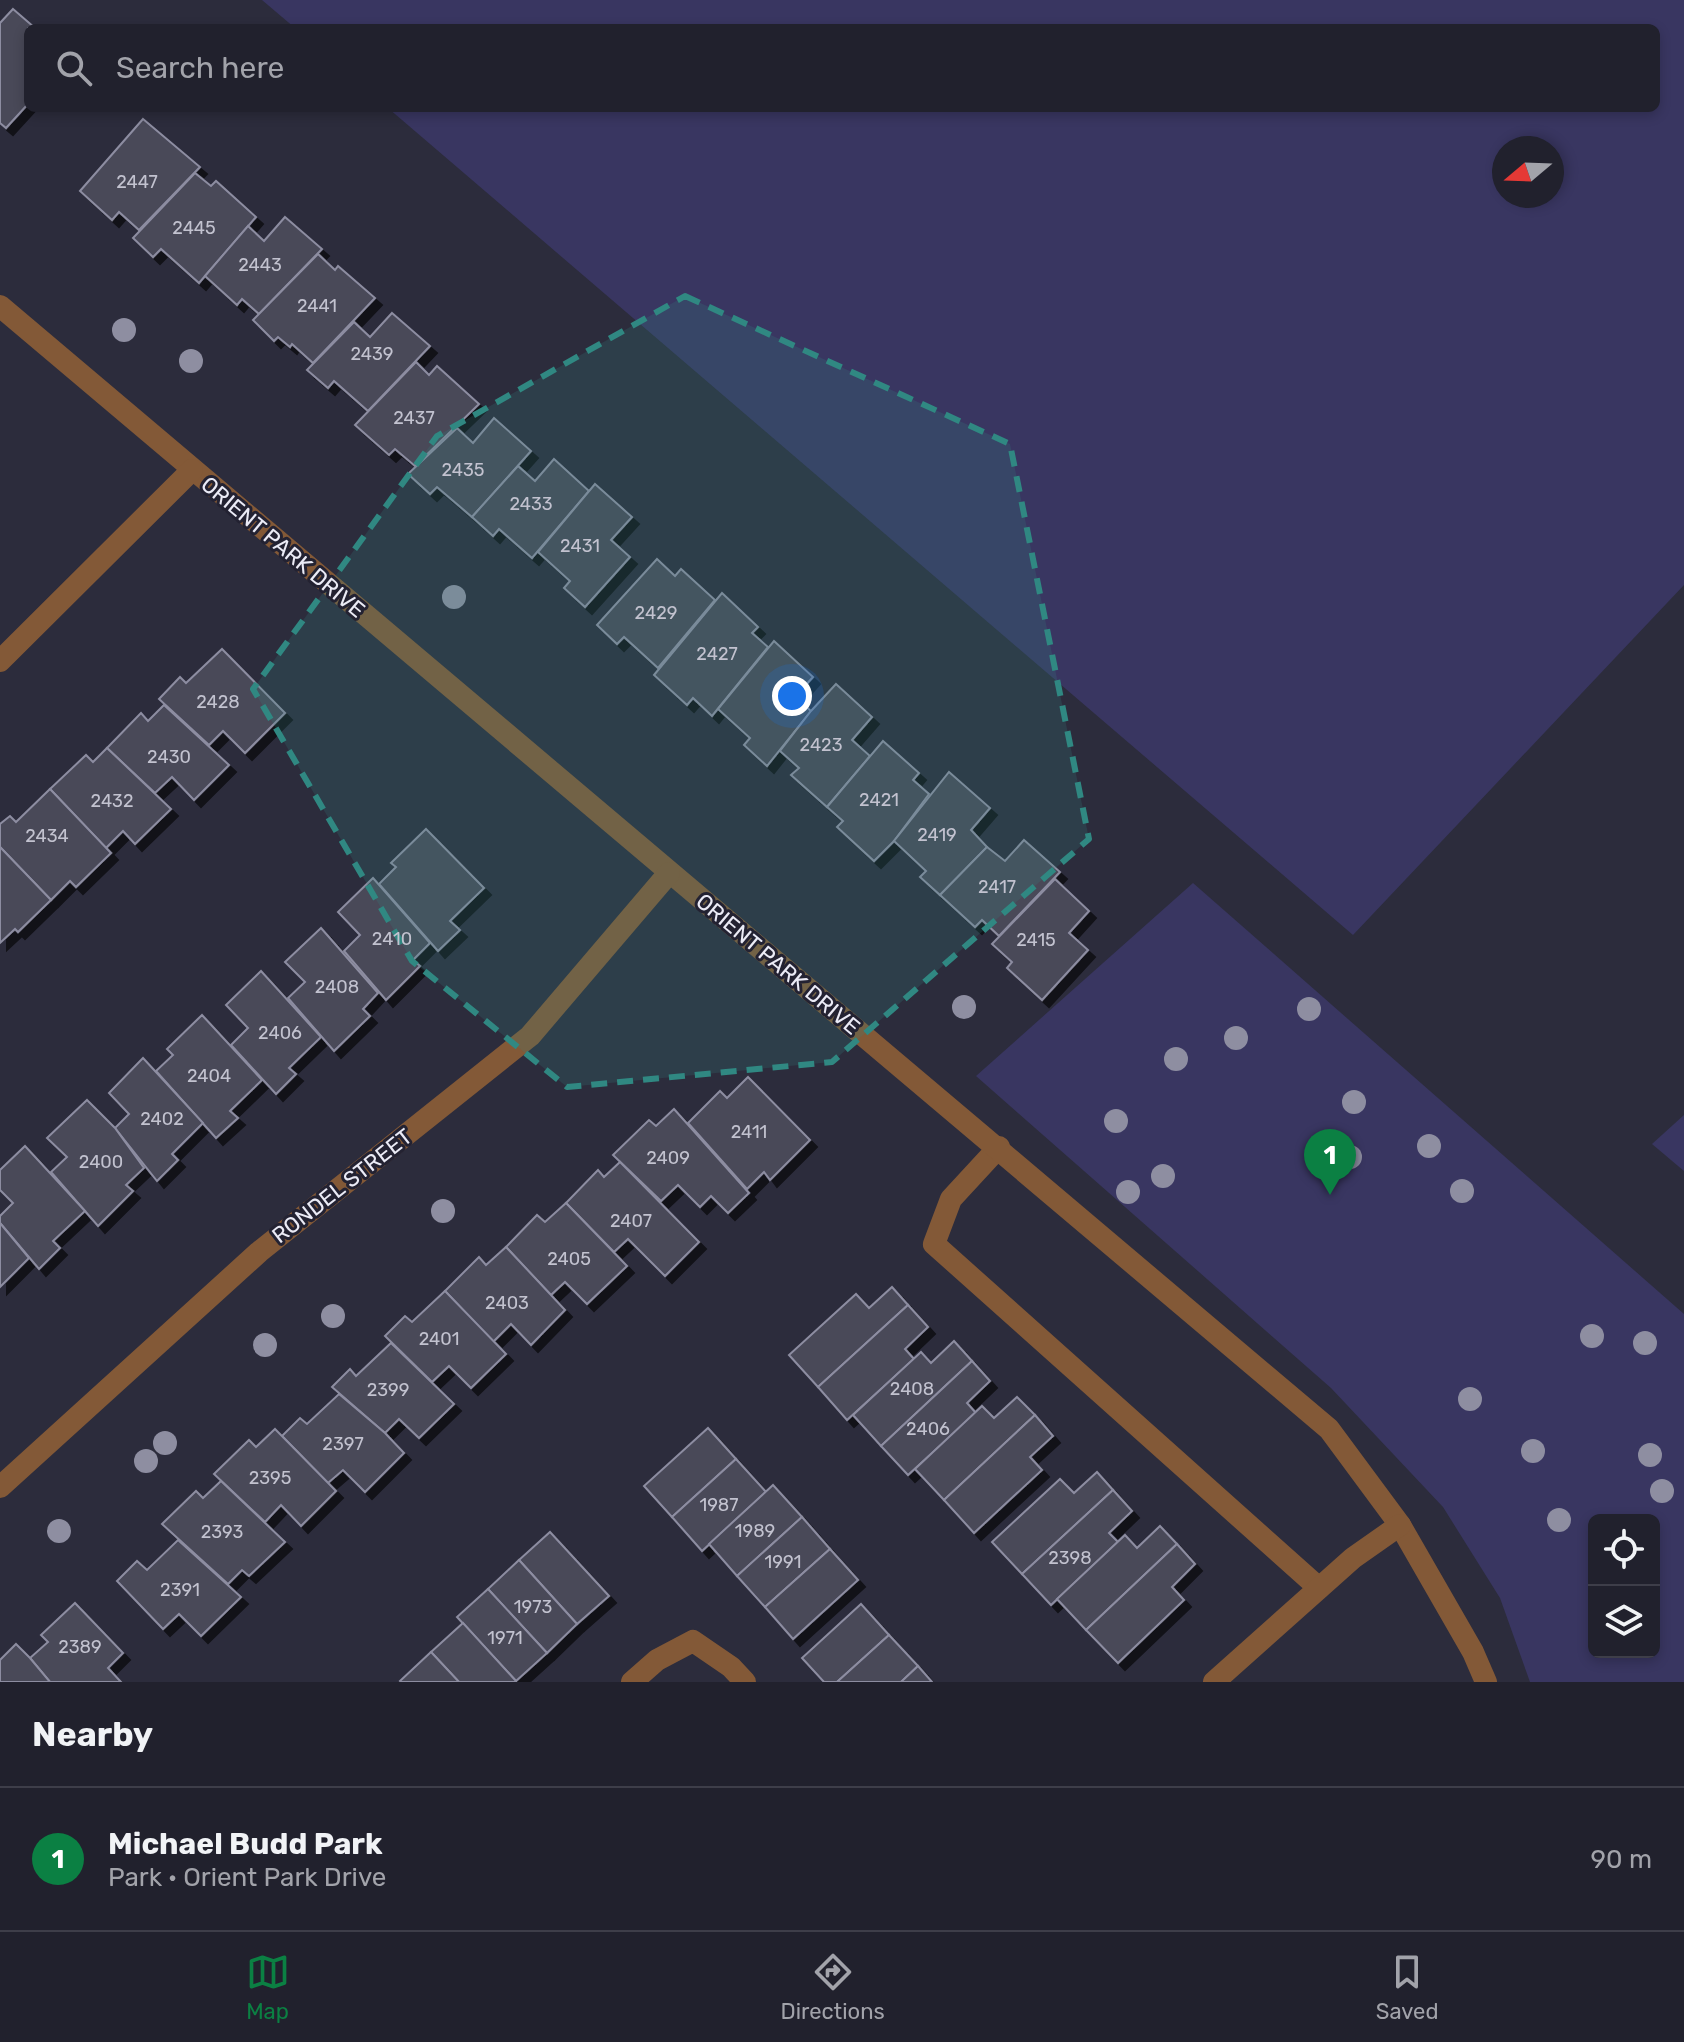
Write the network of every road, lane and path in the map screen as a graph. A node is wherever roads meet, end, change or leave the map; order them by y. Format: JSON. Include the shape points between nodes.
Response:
{"nodes":[{"id":1,"x":0,"y":306,"type":"edge"},
{"id":2,"x":192,"y":470,"type":"junction"},
{"id":3,"x":0,"y":661,"type":"edge"},
{"id":4,"x":669,"y":873,"type":"junction"},
{"id":5,"x":999,"y":1147,"type":"junction"},
{"id":6,"x":0,"y":1487,"type":"edge"},
{"id":7,"x":1400,"y":1525,"type":"junction"},
{"id":8,"x":1319,"y":1588,"type":"junction"},
{"id":9,"x":632,"y":1682,"type":"edge"},
{"id":10,"x":745,"y":1682,"type":"edge"},
{"id":11,"x":1214,"y":1682,"type":"edge"},
{"id":12,"x":1486,"y":1682,"type":"edge"}],
"edges":[{"from":1,"to":2,"type":"street","name":"ORIENT PARK DRIVE"},
{"from":2,"to":3,"type":"street"},
{"from":2,"to":4,"type":"street","name":"ORIENT PARK DRIVE"},
{"from":4,"to":5,"type":"street","name":"ORIENT PARK DRIVE"},
{"from":4,"to":6,"type":"street","name":"RONDEL STREET","via":[[530,1036],[259,1252]]},
{"from":5,"to":7,"type":"street","name":"ORIENT PARK DRIVE","via":[[1329,1429]]},
{"from":5,"to":8,"type":"street","via":[[951,1199],[934,1244]]},
{"from":7,"to":8,"type":"street"},
{"from":7,"to":12,"type":"street","name":"ORIENT PARK DRIVE"},
{"from":8,"to":11,"type":"street"},
{"from":9,"to":10,"type":"street","via":[[657,1660],[693,1641]]}]}
